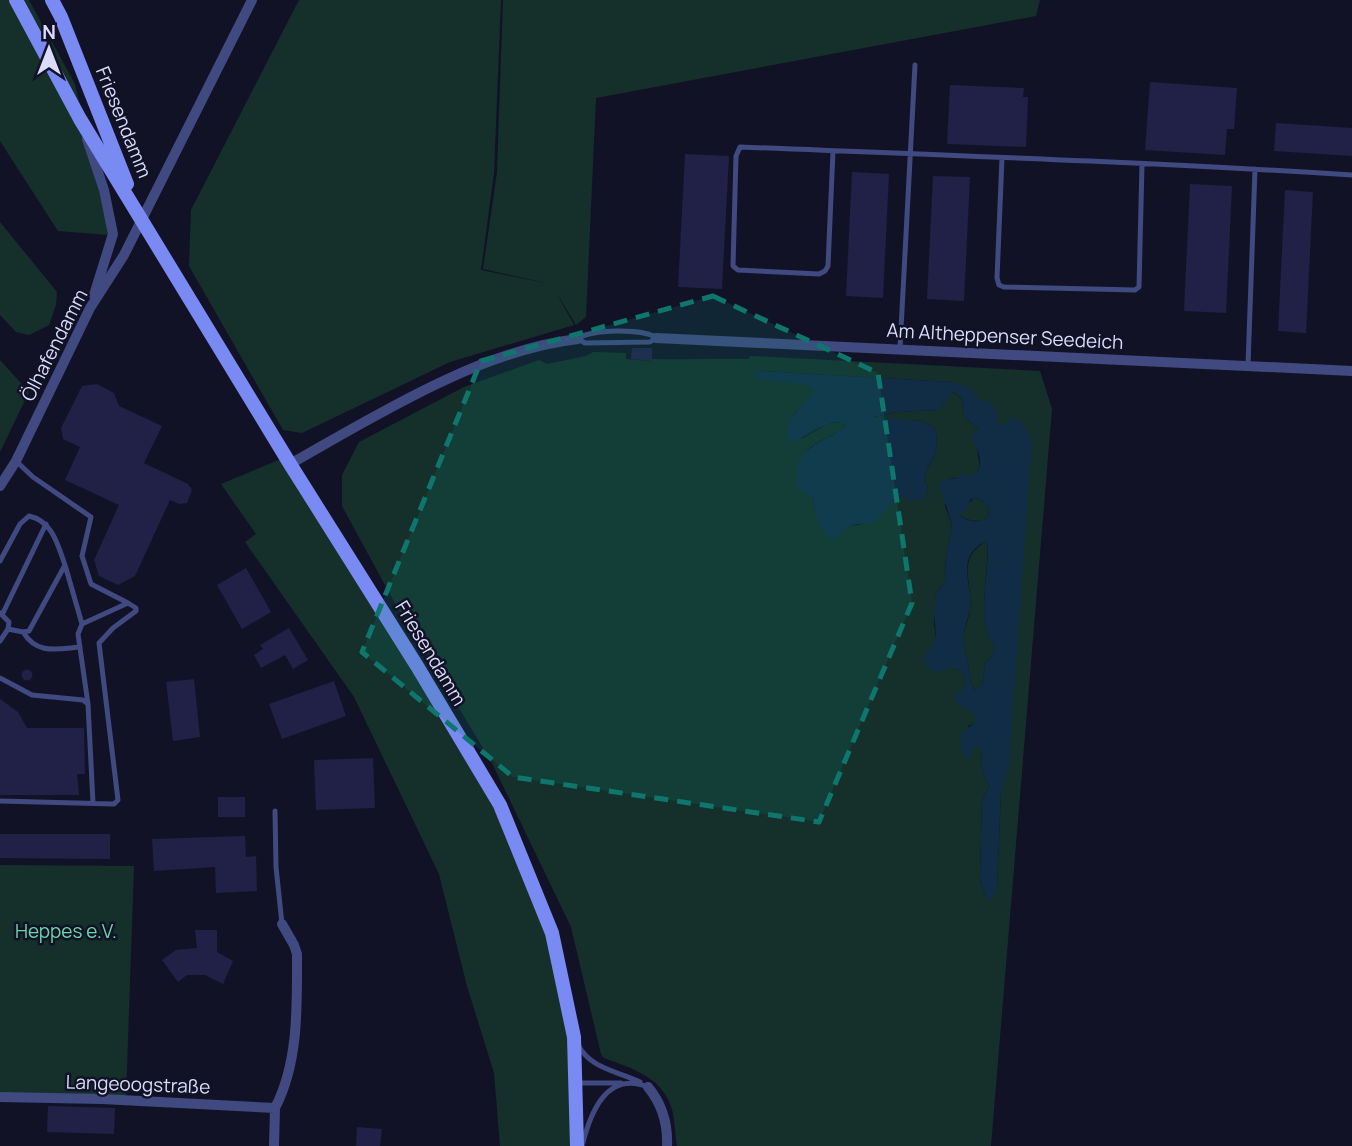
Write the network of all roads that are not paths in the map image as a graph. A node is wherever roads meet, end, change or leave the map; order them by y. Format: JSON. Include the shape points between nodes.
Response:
{"nodes":[{"id":1,"x":16,"y":0,"type":"edge"},
{"id":2,"x":52,"y":0,"type":"edge"},
{"id":3,"x":252,"y":0,"type":"edge"},
{"id":4,"x":915,"y":65,"type":"dead end"},
{"id":5,"x":80,"y":119,"type":"junction"},
{"id":6,"x":833,"y":151,"type":"junction"},
{"id":7,"x":910,"y":155,"type":"junction"},
{"id":8,"x":1002,"y":158,"type":"junction"},
{"id":9,"x":1142,"y":164,"type":"junction"},
{"id":10,"x":1255,"y":169,"type":"junction"},
{"id":11,"x":1352,"y":175,"type":"edge"},
{"id":12,"x":142,"y":221,"type":"junction"},
{"id":13,"x":90,"y":308,"type":"junction"},
{"id":14,"x":656,"y":338,"type":"joint"},
{"id":15,"x":578,"y":339,"type":"joint"},
{"id":16,"x":900,"y":348,"type":"junction"},
{"id":17,"x":1248,"y":366,"type":"junction"},
{"id":18,"x":1348,"y":371,"type":"edge"},
{"id":19,"x":16,"y":461,"type":"junction"},
{"id":20,"x":290,"y":464,"type":"junction"},
{"id":21,"x":0,"y":486,"type":"edge"},
{"id":22,"x":46,"y":524,"type":"junction"},
{"id":23,"x":0,"y":561,"type":"edge"},
{"id":24,"x":65,"y":565,"type":"junction"},
{"id":25,"x":128,"y":603,"type":"junction"},
{"id":26,"x":1,"y":614,"type":"edge"},
{"id":27,"x":82,"y":624,"type":"junction"},
{"id":28,"x":8,"y":629,"type":"junction"},
{"id":29,"x":23,"y":632,"type":"junction"},
{"id":30,"x":0,"y":641,"type":"edge"},
{"id":31,"x":80,"y":647,"type":"junction"},
{"id":32,"x":0,"y":678,"type":"edge"},
{"id":33,"x":88,"y":704,"type":"junction"},
{"id":34,"x":0,"y":801,"type":"edge"},
{"id":35,"x":93,"y":803,"type":"junction"},
{"id":36,"x":275,"y":811,"type":"dead end"},
{"id":37,"x":282,"y":923,"type":"joint"},
{"id":38,"x":574,"y":1037,"type":"junction"},
{"id":39,"x":596,"y":1066,"type":"junction"},
{"id":40,"x":575,"y":1079,"type":"junction"},
{"id":41,"x":630,"y":1083,"type":"junction"},
{"id":42,"x":648,"y":1087,"type":"junction"},
{"id":43,"x":0,"y":1097,"type":"edge"},
{"id":44,"x":275,"y":1108,"type":"junction"},
{"id":45,"x":274,"y":1146,"type":"edge"},
{"id":46,"x":580,"y":1146,"type":"edge"},
{"id":47,"x":667,"y":1146,"type":"edge"}],
"edges":[{"from":1,"to":5,"type":"main road","name":"Friesendamm"},
{"from":2,"to":12,"type":"main road","name":"Friesendamm"},
{"from":3,"to":12,"type":"street","name":"Ölhafendamm"},
{"from":4,"to":7,"type":"lane"},
{"from":5,"to":12,"type":"main road","name":"Friesendamm"},
{"from":5,"to":13,"type":"street","name":"Friesendamm","via":[[113,234]]},
{"from":6,"to":6,"type":"lane","via":[[825,271],[738,270],[733,266],[740,147]]},
{"from":6,"to":7,"type":"lane"},
{"from":7,"to":8,"type":"lane"},
{"from":7,"to":16,"type":"lane"},
{"from":8,"to":9,"type":"lane"},
{"from":8,"to":9,"type":"lane","via":[[997,278],[1004,287],[1131,291],[1139,287]]},
{"from":9,"to":10,"type":"lane"},
{"from":10,"to":11,"type":"lane"},
{"from":10,"to":17,"type":"lane"},
{"from":12,"to":13,"type":"street","name":"Ölhafendamm"},
{"from":12,"to":20,"type":"main road","name":"Friesendamm"},
{"from":13,"to":19,"type":"street","name":"Ölhafendamm"},
{"from":14,"to":15,"type":"lane","name":"Am Altheppenser Seedeich","via":[[650,342],[585,343]]},
{"from":14,"to":16,"type":"street","name":"Am Altheppenser Seedeich"},
{"from":15,"to":20,"type":"street","name":"Am Altheppenser Seedeich","via":[[536,347],[463,373]]},
{"from":16,"to":17,"type":"street","name":"Am Altheppenser Seedeich"},
{"from":17,"to":18,"type":"street","name":"Am Altheppenser Seedeich"},
{"from":19,"to":21,"type":"street","name":"Ölhafendamm"},
{"from":19,"to":25,"type":"lane","via":[[91,517],[82,556],[91,584]]},
{"from":20,"to":38,"type":"main road","name":"Friesendamm","via":[[500,805],[552,933]]},
{"from":22,"to":23,"type":"lane","via":[[29,516],[24,519]]},
{"from":22,"to":24,"type":"lane"},
{"from":22,"to":26,"type":"lane"},
{"from":24,"to":27,"type":"lane"},
{"from":24,"to":29,"type":"lane","via":[[29,631]]},
{"from":25,"to":27,"type":"lane"},
{"from":25,"to":35,"type":"lane","via":[[136,611],[100,643],[99,656],[118,800]]},
{"from":26,"to":28,"type":"lane","via":[[9,622]]},
{"from":27,"to":31,"type":"lane"},
{"from":28,"to":29,"type":"lane"},
{"from":28,"to":30,"type":"lane"},
{"from":29,"to":31,"type":"lane","via":[[39,648]]},
{"from":31,"to":33,"type":"lane"},
{"from":32,"to":33,"type":"lane","via":[[32,695]]},
{"from":33,"to":35,"type":"lane"},
{"from":34,"to":35,"type":"lane"},
{"from":36,"to":37,"type":"lane"},
{"from":37,"to":44,"type":"street","via":[[297,954],[298,1015],[285,1089]]},
{"from":38,"to":39,"type":"lane"},
{"from":38,"to":40,"type":"main road","name":"Friesendamm"},
{"from":39,"to":40,"type":"lane","via":[[582,1065]]},
{"from":39,"to":42,"type":"lane"},
{"from":40,"to":41,"type":"lane"},
{"from":40,"to":46,"type":"main road","name":"Friesendamm"},
{"from":41,"to":42,"type":"lane"},
{"from":41,"to":46,"type":"lane","via":[[611,1089],[601,1100]]},
{"from":42,"to":47,"type":"street","via":[[663,1112]]},
{"from":43,"to":44,"type":"street","name":"Langeoogstraße"},
{"from":44,"to":45,"type":"street"}]}
